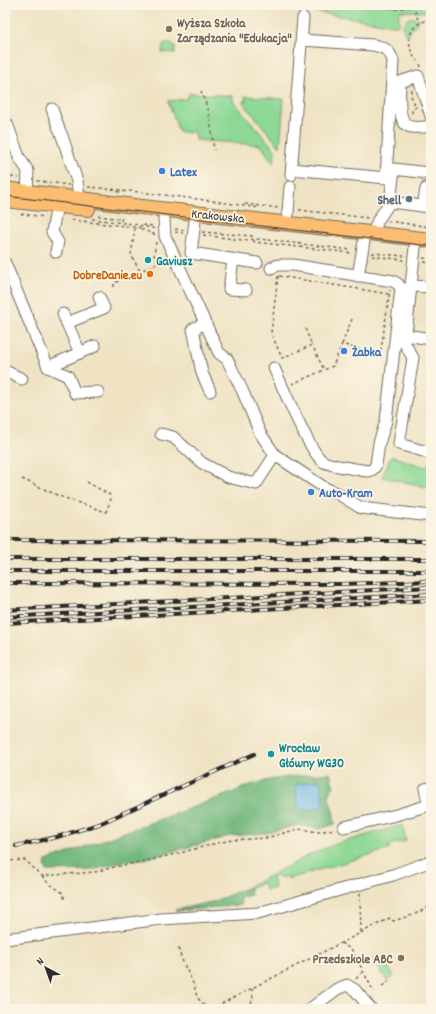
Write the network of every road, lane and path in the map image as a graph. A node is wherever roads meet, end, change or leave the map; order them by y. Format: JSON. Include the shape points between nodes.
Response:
{"nodes":[{"id":1,"x":384,"y":5,"type":"edge"},
{"id":2,"x":414,"y":5,"type":"edge"},
{"id":3,"x":303,"y":18,"type":"dead end"},
{"id":4,"x":431,"y":20,"type":"edge"},
{"id":5,"x":421,"y":22,"type":"junction"},
{"id":6,"x":302,"y":40,"type":"junction"},
{"id":7,"x":422,"y":69,"type":"dead end"},
{"id":8,"x":412,"y":90,"type":"dead end"},
{"id":9,"x":201,"y":91,"type":"dead end"},
{"id":10,"x":52,"y":109,"type":"dead end"},
{"id":11,"x":412,"y":115,"type":"dead end"},
{"id":12,"x":431,"y":116,"type":"edge"},
{"id":13,"x":7,"y":124,"type":"dead end"},
{"id":14,"x":431,"y":126,"type":"edge"},
{"id":15,"x":214,"y":150,"type":"dead end"},
{"id":16,"x":428,"y":173,"type":"dead end"},
{"id":17,"x":5,"y":176,"type":"edge"},
{"id":18,"x":20,"y":178,"type":"dead end"},
{"id":19,"x":70,"y":185,"type":"dead end"},
{"id":20,"x":31,"y":186,"type":"junction"},
{"id":21,"x":87,"y":186,"type":"dead end"},
{"id":22,"x":290,"y":186,"type":"dead end"},
{"id":23,"x":5,"y":189,"type":"edge"},
{"id":24,"x":121,"y":190,"type":"dead end"},
{"id":25,"x":426,"y":190,"type":"tunnel mouth"},
{"id":26,"x":136,"y":192,"type":"dead end"},
{"id":27,"x":79,"y":198,"type":"junction"},
{"id":28,"x":5,"y":200,"type":"edge"},
{"id":29,"x":390,"y":202,"type":"junction"},
{"id":30,"x":245,"y":204,"type":"dead end"},
{"id":31,"x":57,"y":206,"type":"junction"},
{"id":32,"x":427,"y":206,"type":"edge"},
{"id":33,"x":283,"y":209,"type":"dead end"},
{"id":34,"x":271,"y":210,"type":"dead end"},
{"id":35,"x":294,"y":210,"type":"dead end"},
{"id":36,"x":21,"y":214,"type":"dead end"},
{"id":37,"x":96,"y":216,"type":"dead end"},
{"id":38,"x":46,"y":217,"type":"dead end"},
{"id":39,"x":128,"y":218,"type":"dead end"},
{"id":40,"x":369,"y":218,"type":"dead end"},
{"id":41,"x":122,"y":219,"type":"dead end"},
{"id":42,"x":382,"y":220,"type":"dead end"},
{"id":43,"x":127,"y":223,"type":"junction"},
{"id":44,"x":287,"y":223,"type":"junction"},
{"id":45,"x":143,"y":225,"type":"dead end"},
{"id":46,"x":162,"y":226,"type":"junction"},
{"id":47,"x":431,"y":226,"type":"edge"},
{"id":48,"x":134,"y":228,"type":"junction"},
{"id":49,"x":194,"y":228,"type":"junction"},
{"id":50,"x":174,"y":232,"type":"dead end"},
{"id":51,"x":183,"y":233,"type":"dead end"},
{"id":52,"x":204,"y":235,"type":"dead end"},
{"id":53,"x":254,"y":237,"type":"dead end"},
{"id":54,"x":254,"y":240,"type":"dead end"},
{"id":55,"x":431,"y":240,"type":"edge"},
{"id":56,"x":366,"y":247,"type":"junction"},
{"id":57,"x":431,"y":249,"type":"edge"},
{"id":58,"x":353,"y":250,"type":"dead end"},
{"id":59,"x":56,"y":252,"type":"dead end"},
{"id":60,"x":412,"y":252,"type":"junction"},
{"id":61,"x":174,"y":256,"type":"junction"},
{"id":62,"x":233,"y":260,"type":"junction"},
{"id":63,"x":409,"y":260,"type":"dead end"},
{"id":64,"x":5,"y":263,"type":"edge"},
{"id":65,"x":159,"y":263,"type":"junction"},
{"id":66,"x":257,"y":263,"type":"dead end"},
{"id":67,"x":271,"y":268,"type":"dead end"},
{"id":68,"x":140,"y":271,"type":"junction"},
{"id":69,"x":358,"y":276,"type":"junction"},
{"id":70,"x":390,"y":286,"type":"dead end"},
{"id":71,"x":410,"y":286,"type":"junction"},
{"id":72,"x":114,"y":287,"type":"dead end"},
{"id":73,"x":431,"y":287,"type":"edge"},
{"id":74,"x":246,"y":290,"type":"dead end"},
{"id":75,"x":389,"y":294,"type":"junction"},
{"id":76,"x":99,"y":297,"type":"dead end"},
{"id":77,"x":352,"y":320,"type":"dead end"},
{"id":78,"x":205,"y":323,"type":"junction"},
{"id":79,"x":304,"y":326,"type":"dead end"},
{"id":80,"x":406,"y":335,"type":"junction"},
{"id":81,"x":431,"y":339,"type":"edge"},
{"id":82,"x":342,"y":344,"type":"junction"},
{"id":83,"x":95,"y":346,"type":"dead end"},
{"id":84,"x":314,"y":350,"type":"dead end"},
{"id":85,"x":80,"y":353,"type":"junction"},
{"id":86,"x":48,"y":367,"type":"junction"},
{"id":87,"x":274,"y":368,"type":"dead end"},
{"id":88,"x":324,"y":370,"type":"junction"},
{"id":89,"x":5,"y":371,"type":"edge"},
{"id":90,"x":22,"y":379,"type":"dead end"},
{"id":91,"x":283,"y":388,"type":"junction"},
{"id":92,"x":210,"y":391,"type":"dead end"},
{"id":93,"x":98,"y":392,"type":"dead end"},
{"id":94,"x":161,"y":434,"type":"dead end"},
{"id":95,"x":430,"y":453,"type":"dead end"},
{"id":96,"x":275,"y":455,"type":"junction"},
{"id":97,"x":22,"y":479,"type":"dead end"},
{"id":98,"x":87,"y":482,"type":"dead end"},
{"id":99,"x":431,"y":516,"type":"edge"},
{"id":100,"x":431,"y":788,"type":"edge"},
{"id":101,"x":344,"y":827,"type":"joint"},
{"id":102,"x":5,"y":861,"type":"edge"},
{"id":103,"x":431,"y":861,"type":"edge"},
{"id":104,"x":42,"y":876,"type":"junction"},
{"id":105,"x":65,"y":901,"type":"dead end"},
{"id":106,"x":362,"y":904,"type":"dead end"},
{"id":107,"x":431,"y":906,"type":"edge"},
{"id":108,"x":361,"y":933,"type":"junction"},
{"id":109,"x":5,"y":938,"type":"edge"},
{"id":110,"x":341,"y":943,"type":"junction"},
{"id":111,"x":179,"y":948,"type":"dead end"},
{"id":112,"x":392,"y":979,"type":"dead end"},
{"id":113,"x":382,"y":986,"type":"dead end"},
{"id":114,"x":252,"y":988,"type":"junction"},
{"id":115,"x":374,"y":992,"type":"dead end"},
{"id":116,"x":211,"y":1009,"type":"edge"},
{"id":117,"x":249,"y":1009,"type":"edge"},
{"id":118,"x":310,"y":1009,"type":"edge"},
{"id":119,"x":371,"y":1009,"type":"edge"}],
"edges":[{"from":1,"to":2,"type":"path","via":[[391,9]]},
{"from":2,"to":5,"type":"path","via":[[416,16]]},
{"from":3,"to":6,"type":"street"},
{"from":4,"to":5,"type":"path"},
{"from":5,"to":7,"type":"path","via":[[409,38],[415,59],[420,62]]},
{"from":6,"to":6,"type":"street","via":[[373,45],[384,47],[392,56],[386,178],[292,172]]},
{"from":8,"to":11,"type":"path","via":[[411,96],[416,108],[412,109]]},
{"from":9,"to":15,"type":"path","via":[[209,112]]},
{"from":10,"to":27,"type":"street","via":[[77,181]]},
{"from":12,"to":14,"type":"street","via":[[418,76],[400,82],[400,114],[405,125],[411,128]]},
{"from":13,"to":20,"type":"street","via":[[19,157],[28,171]]},
{"from":16,"to":29,"type":"street","via":[[394,169]]},
{"from":17,"to":18,"type":"path"},
{"from":19,"to":20,"type":"path"},
{"from":20,"to":23,"type":"main road","name":"Krakowska"},
{"from":20,"to":27,"type":"main road","name":"Krakowska"},
{"from":21,"to":24,"type":"path"},
{"from":22,"to":44,"type":"street"},
{"from":25,"to":32,"type":"street"},
{"from":26,"to":34,"type":"path"},
{"from":27,"to":44,"type":"main road","name":"Krakowska"},
{"from":28,"to":31,"type":"main road","name":"Krakowska"},
{"from":29,"to":32,"type":"street"},
{"from":29,"to":56,"type":"street","via":[[378,220]]},
{"from":30,"to":33,"type":"path"},
{"from":31,"to":46,"type":"main road","name":"Krakowska"},
{"from":31,"to":59,"type":"street","via":[[52,232],[58,242]]},
{"from":35,"to":40,"type":"path"},
{"from":36,"to":38,"type":"path"},
{"from":37,"to":41,"type":"path"},
{"from":39,"to":43,"type":"path"},
{"from":42,"to":47,"type":"path"},
{"from":43,"to":46,"type":"path"},
{"from":43,"to":48,"type":"path","via":[[72,218]]},
{"from":44,"to":56,"type":"main road","name":"Krakowska"},
{"from":45,"to":46,"type":"path"},
{"from":46,"to":49,"type":"main road","name":"Krakowska"},
{"from":46,"to":49,"type":"path"},
{"from":46,"to":61,"type":"street"},
{"from":48,"to":65,"type":"path","via":[[157,235],[154,255]]},
{"from":48,"to":68,"type":"path","via":[[131,255]]},
{"from":49,"to":53,"type":"path"},
{"from":49,"to":56,"type":"main road","name":"Krakowska"},
{"from":49,"to":62,"type":"street","via":[[191,253]]},
{"from":50,"to":51,"type":"path"},
{"from":52,"to":58,"type":"path"},
{"from":54,"to":56,"type":"path"},
{"from":55,"to":56,"type":"main road","name":"Krakowska"},
{"from":56,"to":60,"type":"main road","name":"Krakowska"},
{"from":56,"to":60,"type":"path"},
{"from":56,"to":63,"type":"path"},
{"from":56,"to":69,"type":"street"},
{"from":57,"to":60,"type":"main road","name":"Krakowska"},
{"from":60,"to":71,"type":"street"},
{"from":61,"to":65,"type":"path"},
{"from":61,"to":78,"type":"street"},
{"from":62,"to":66,"type":"street"},
{"from":62,"to":74,"type":"street","via":[[229,289]]},
{"from":64,"to":86,"type":"street"},
{"from":65,"to":68,"type":"path"},
{"from":67,"to":69,"type":"street","via":[[278,265],[293,265]]},
{"from":68,"to":72,"type":"path","via":[[114,284]]},
{"from":69,"to":91,"type":"street","via":[[393,281],[401,288],[386,421],[374,468],[367,471],[321,460],[308,441]]},
{"from":70,"to":75,"type":"path"},
{"from":71,"to":73,"type":"street"},
{"from":71,"to":80,"type":"street"},
{"from":75,"to":79,"type":"path","via":[[278,276],[271,333],[282,358],[312,345]]},
{"from":75,"to":82,"type":"path","via":[[380,356]]},
{"from":76,"to":85,"type":"street","via":[[104,308],[65,319]]},
{"from":77,"to":82,"type":"path"},
{"from":78,"to":92,"type":"street","via":[[193,329],[202,373]]},
{"from":78,"to":96,"type":"street","via":[[219,353],[227,359],[260,433]]},
{"from":80,"to":81,"type":"street"},
{"from":80,"to":95,"type":"street","via":[[405,344],[413,358],[399,444]]},
{"from":82,"to":88,"type":"path","via":[[333,366]]},
{"from":83,"to":85,"type":"street"},
{"from":84,"to":88,"type":"path"},
{"from":85,"to":86,"type":"street"},
{"from":86,"to":93,"type":"street","via":[[68,376],[75,393]]},
{"from":87,"to":91,"type":"street"},
{"from":88,"to":91,"type":"path"},
{"from":89,"to":90,"type":"street"},
{"from":94,"to":96,"type":"street","via":[[173,437],[202,463],[228,477],[256,484]]},
{"from":96,"to":99,"type":"street","via":[[361,508]]},
{"from":97,"to":98,"type":"path","via":[[59,496],[106,512],[110,495]]},
{"from":100,"to":101,"type":"street","via":[[425,789],[429,805],[396,816]]},
{"from":101,"to":104,"type":"path","via":[[320,832],[298,829],[266,838],[217,843],[95,872]]},
{"from":102,"to":104,"type":"path","via":[[25,860]]},
{"from":103,"to":109,"type":"street","via":[[393,875],[258,913],[161,919]]},
{"from":104,"to":105,"type":"path","via":[[63,893]]},
{"from":106,"to":108,"type":"path"},
{"from":107,"to":108,"type":"path","via":[[399,920],[393,921],[390,918]]},
{"from":108,"to":110,"type":"path"},
{"from":110,"to":114,"type":"path"},
{"from":110,"to":115,"type":"path","via":[[352,950]]},
{"from":111,"to":116,"type":"path","via":[[197,997]]},
{"from":112,"to":113,"type":"path"},
{"from":114,"to":116,"type":"path"},
{"from":114,"to":117,"type":"path","via":[[253,998]]},
{"from":118,"to":119,"type":"street","via":[[337,989],[347,986],[360,995]]}]}
